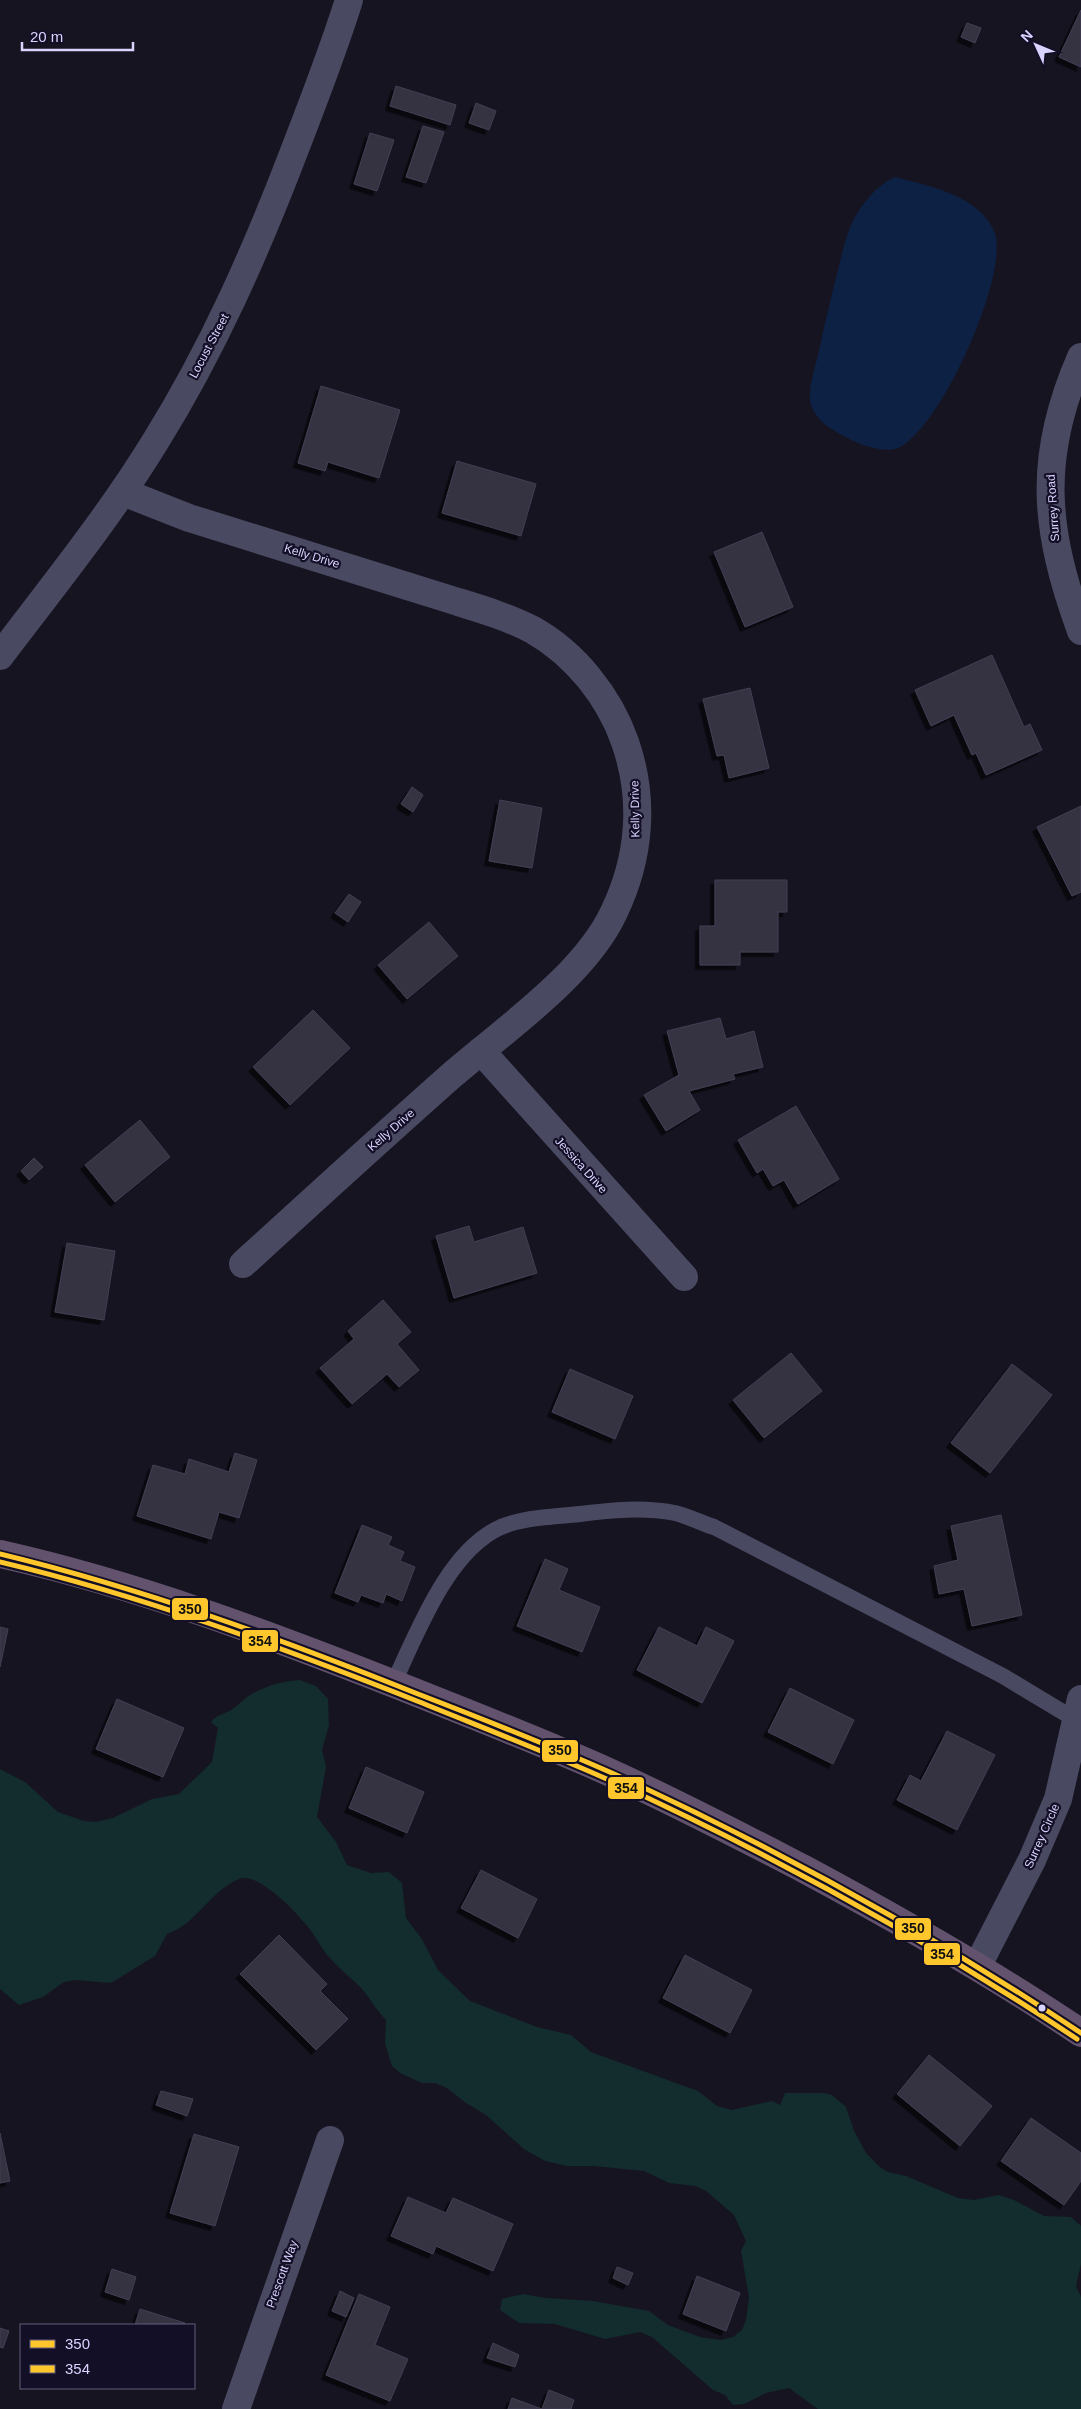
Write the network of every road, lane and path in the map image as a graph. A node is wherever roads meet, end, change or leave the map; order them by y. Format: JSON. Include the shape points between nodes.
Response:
{"nodes":[{"id":1,"x":349,"y":0,"type":"edge"},
{"id":2,"x":1081,"y":357,"type":"edge"},
{"id":3,"x":123,"y":492,"type":"junction"},
{"id":4,"x":1081,"y":630,"type":"edge"},
{"id":5,"x":0,"y":656,"type":"edge"},
{"id":6,"x":481,"y":1051,"type":"junction"},
{"id":7,"x":243,"y":1264,"type":"dead end"},
{"id":8,"x":684,"y":1278,"type":"dead end"},
{"id":9,"x":0,"y":1554,"type":"edge"},
{"id":10,"x":393,"y":1684,"type":"junction"},
{"id":11,"x":1078,"y":1709,"type":"edge"},
{"id":12,"x":978,"y":1965,"type":"junction"},
{"id":13,"x":1081,"y":2033,"type":"edge"},
{"id":14,"x":330,"y":2140,"type":"dead end"},
{"id":15,"x":236,"y":2409,"type":"edge"}],
"edges":[{"from":1,"to":3,"type":"street","name":"Locust Street","via":[[327,67],[231,304],[181,398]]},
{"from":2,"to":4,"type":"street","name":"Surrey Road","via":[[1055,435],[1050,499],[1060,570]]},
{"from":3,"to":5,"type":"street","name":"Locust Street"},
{"from":3,"to":6,"type":"street","name":"Kelly Drive","via":[[189,518],[463,604],[532,630],[574,662],[606,702],[622,734],[636,785],[637,837],[630,872],[614,914],[593,946],[553,989]]},
{"from":6,"to":7,"type":"street","name":"Kelly Drive"},
{"from":6,"to":8,"type":"street","name":"Jessica Drive"},
{"from":9,"to":10,"type":"highway","via":[[119,1584],[243,1625]]},
{"from":10,"to":11,"type":"lane","via":[[434,1599],[460,1561],[486,1536],[517,1522],[639,1509],[675,1514],[714,1527],[1003,1676]]},
{"from":10,"to":12,"type":"highway","via":[[539,1742],[684,1807]]},
{"from":11,"to":12,"type":"street","name":"Surrey Circle","via":[[1066,1772],[1055,1807],[1032,1860]]},
{"from":12,"to":13,"type":"highway"},
{"from":14,"to":15,"type":"street","name":"Prescott Way"}]}
